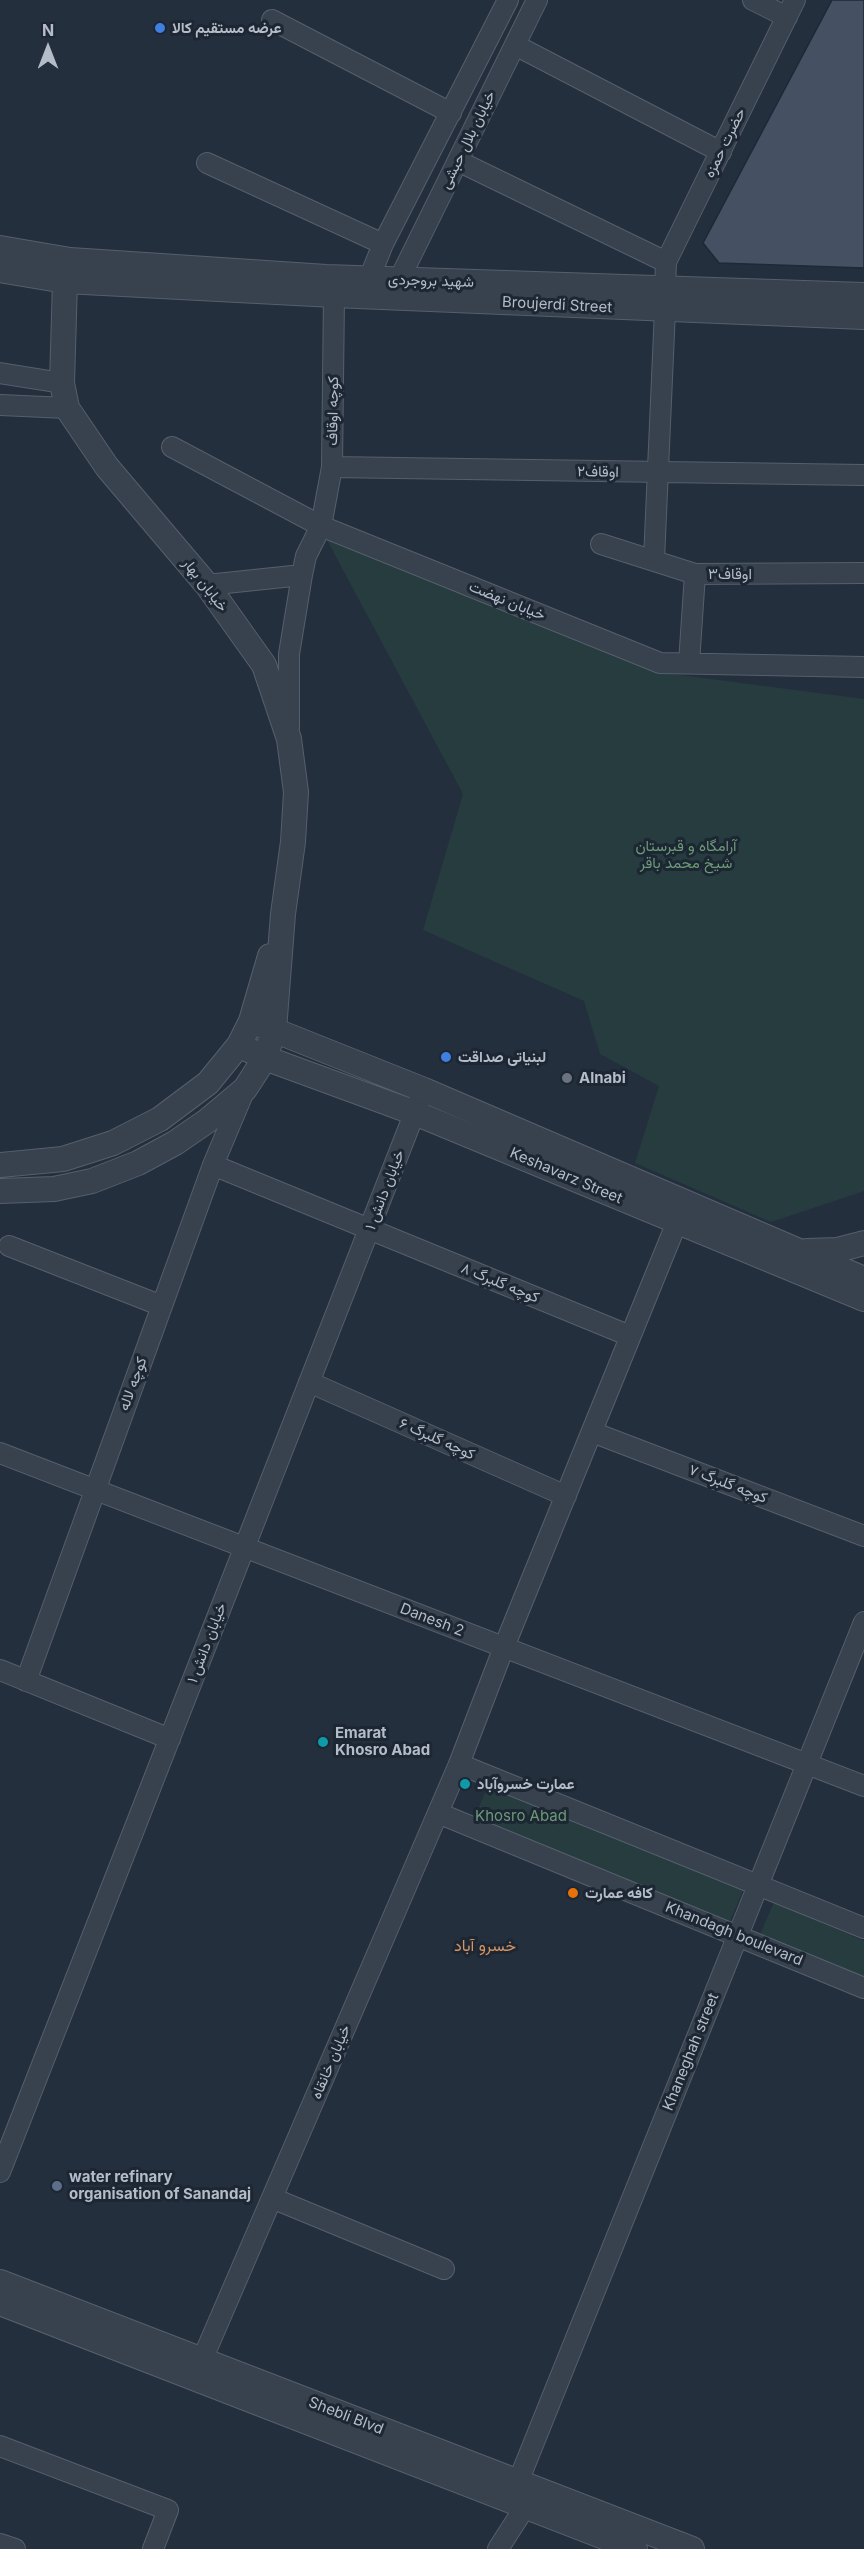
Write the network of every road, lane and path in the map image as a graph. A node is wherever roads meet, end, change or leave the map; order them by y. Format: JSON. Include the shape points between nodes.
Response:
{"nodes":[{"id":1,"x":508,"y":0,"type":"edge"},
{"id":2,"x":537,"y":0,"type":"edge"},
{"id":3,"x":753,"y":0,"type":"edge"},
{"id":4,"x":791,"y":9,"type":"edge"},
{"id":5,"x":272,"y":20,"type":"dead end"},
{"id":6,"x":515,"y":45,"type":"junction"},
{"id":7,"x":451,"y":113,"type":"junction"},
{"id":8,"x":721,"y":152,"type":"junction"},
{"id":9,"x":458,"y":160,"type":"junction"},
{"id":10,"x":207,"y":163,"type":"dead end"},
{"id":11,"x":383,"y":244,"type":"junction"},
{"id":12,"x":0,"y":248,"type":"edge"},
{"id":13,"x":666,"y":262,"type":"junction"},
{"id":14,"x":0,"y":270,"type":"edge"},
{"id":15,"x":67,"y":270,"type":"junction"},
{"id":16,"x":369,"y":279,"type":"junction"},
{"id":17,"x":399,"y":280,"type":"junction"},
{"id":18,"x":334,"y":295,"type":"junction"},
{"id":19,"x":864,"y":295,"type":"edge"},
{"id":20,"x":665,"y":299,"type":"junction"},
{"id":21,"x":864,"y":317,"type":"edge"},
{"id":22,"x":0,"y":373,"type":"edge"},
{"id":23,"x":62,"y":383,"type":"junction"},
{"id":24,"x":0,"y":405,"type":"edge"},
{"id":25,"x":67,"y":408,"type":"junction"},
{"id":26,"x":172,"y":447,"type":"dead end"},
{"id":27,"x":332,"y":467,"type":"junction"},
{"id":28,"x":658,"y":473,"type":"junction"},
{"id":29,"x":864,"y":475,"type":"edge"},
{"id":30,"x":321,"y":526,"type":"junction"},
{"id":31,"x":601,"y":544,"type":"dead end"},
{"id":32,"x":654,"y":560,"type":"junction"},
{"id":33,"x":864,"y":573,"type":"edge"},
{"id":34,"x":695,"y":574,"type":"junction"},
{"id":35,"x":302,"y":575,"type":"junction"},
{"id":36,"x":207,"y":585,"type":"junction"},
{"id":37,"x":689,"y":663,"type":"junction"},
{"id":38,"x":864,"y":667,"type":"edge"},
{"id":39,"x":290,"y":739,"type":"junction"},
{"id":40,"x":283,"y":914,"type":"junction"},
{"id":41,"x":250,"y":1022,"type":"junction"},
{"id":42,"x":274,"y":1030,"type":"junction"},
{"id":43,"x":239,"y":1045,"type":"junction"},
{"id":44,"x":265,"y":1058,"type":"junction"},
{"id":45,"x":245,"y":1089,"type":"junction"},
{"id":46,"x":424,"y":1090,"type":"junction"},
{"id":47,"x":415,"y":1113,"type":"junction"},
{"id":48,"x":0,"y":1165,"type":"edge"},
{"id":49,"x":213,"y":1165,"type":"junction"},
{"id":50,"x":0,"y":1191,"type":"edge"},
{"id":51,"x":677,"y":1222,"type":"junction"},
{"id":52,"x":369,"y":1230,"type":"junction"},
{"id":53,"x":864,"y":1242,"type":"edge"},
{"id":54,"x":9,"y":1246,"type":"dead end"},
{"id":55,"x":837,"y":1250,"type":"junction"},
{"id":56,"x":798,"y":1251,"type":"junction"},
{"id":57,"x":864,"y":1268,"type":"edge"},
{"id":58,"x":864,"y":1279,"type":"edge"},
{"id":59,"x":864,"y":1299,"type":"edge"},
{"id":60,"x":162,"y":1306,"type":"junction"},
{"id":61,"x":630,"y":1336,"type":"junction"},
{"id":62,"x":309,"y":1382,"type":"junction"},
{"id":63,"x":592,"y":1432,"type":"junction"},
{"id":64,"x":0,"y":1453,"type":"edge"},
{"id":65,"x":95,"y":1490,"type":"junction"},
{"id":66,"x":566,"y":1496,"type":"junction"},
{"id":67,"x":864,"y":1536,"type":"edge"},
{"id":68,"x":245,"y":1547,"type":"junction"},
{"id":69,"x":864,"y":1622,"type":"edge"},
{"id":70,"x":504,"y":1647,"type":"junction"},
{"id":71,"x":0,"y":1670,"type":"edge"},
{"id":72,"x":26,"y":1681,"type":"junction"},
{"id":73,"x":170,"y":1739,"type":"junction"},
{"id":74,"x":459,"y":1764,"type":"junction"},
{"id":75,"x":807,"y":1764,"type":"junction"},
{"id":76,"x":864,"y":1786,"type":"edge"},
{"id":77,"x":438,"y":1813,"type":"junction"},
{"id":78,"x":758,"y":1886,"type":"junction"},
{"id":79,"x":864,"y":1928,"type":"edge"},
{"id":80,"x":738,"y":1936,"type":"junction"},
{"id":81,"x":864,"y":1988,"type":"edge"},
{"id":82,"x":0,"y":2172,"type":"edge"},
{"id":83,"x":272,"y":2198,"type":"junction"},
{"id":84,"x":444,"y":2269,"type":"dead end"},
{"id":85,"x":0,"y":2282,"type":"edge"},
{"id":86,"x":0,"y":2303,"type":"edge"},
{"id":87,"x":202,"y":2360,"type":"junction"},
{"id":88,"x":0,"y":2446,"type":"edge"},
{"id":89,"x":518,"y":2482,"type":"junction"},
{"id":90,"x":525,"y":2507,"type":"junction"},
{"id":91,"x":0,"y":2544,"type":"edge"},
{"id":92,"x":15,"y":2549,"type":"edge"},
{"id":93,"x":153,"y":2549,"type":"edge"},
{"id":94,"x":498,"y":2549,"type":"edge"},
{"id":95,"x":635,"y":2549,"type":"edge"},
{"id":96,"x":692,"y":2549,"type":"edge"}],
"edges":[{"from":1,"to":7,"type":"street","name":"خیابان بلال حبشی"},
{"from":2,"to":6,"type":"street","name":"خیابان بلال حبشی"},
{"from":3,"to":4,"type":"street"},
{"from":4,"to":8,"type":"street","name":"حضرت حمزه"},
{"from":5,"to":7,"type":"street"},
{"from":6,"to":8,"type":"street"},
{"from":6,"to":9,"type":"street","name":"خیابان بلال حبشی"},
{"from":7,"to":11,"type":"street","name":"خیابان بلال حبشی"},
{"from":8,"to":13,"type":"street","name":"حضرت حمزه"},
{"from":9,"to":13,"type":"street"},
{"from":9,"to":17,"type":"street","name":"خیابان بلال حبشی"},
{"from":10,"to":11,"type":"street"},
{"from":11,"to":16,"type":"street","name":"خیابان بلال حبشی"},
{"from":12,"to":15,"type":"street","name":"شهید بروجردی"},
{"from":13,"to":20,"type":"street","name":"حضرت حمزه"},
{"from":14,"to":15,"type":"street","name":"Broujerdi Street"},
{"from":15,"to":16,"type":"street","name":"شهید بروجردی"},
{"from":15,"to":18,"type":"street","name":"Broujerdi Street"},
{"from":15,"to":23,"type":"street","name":"خیابان بهار"},
{"from":16,"to":17,"type":"street","name":"شهید بروجردی"},
{"from":17,"to":20,"type":"street","name":"شهید بروجردی"},
{"from":18,"to":20,"type":"street","name":"Broujerdi Street"},
{"from":18,"to":27,"type":"street","name":"کوچه اوقاف"},
{"from":19,"to":20,"type":"street","name":"شهید بروجردی"},
{"from":20,"to":21,"type":"street","name":"Broujerdi Street"},
{"from":20,"to":28,"type":"street","name":"حضرت حمزه"},
{"from":22,"to":23,"type":"street"},
{"from":23,"to":25,"type":"street","name":"خیابان بهار"},
{"from":24,"to":25,"type":"street"},
{"from":25,"to":36,"type":"street","name":"خیابان بهار","via":[[107,467]]},
{"from":26,"to":30,"type":"street","name":"خیابان نهضت"},
{"from":27,"to":28,"type":"street","name":"اوقاف۲"},
{"from":27,"to":30,"type":"street","name":"کوچه اوقاف"},
{"from":28,"to":29,"type":"street","name":"اوقاف۲"},
{"from":28,"to":32,"type":"street","name":"حضرت حمزه"},
{"from":30,"to":35,"type":"street","name":"کوچه اوقاف","via":[[306,556]]},
{"from":30,"to":37,"type":"street","name":"خیابان نهضت","via":[[660,663]]},
{"from":31,"to":32,"type":"street","name":"اوقاف۳"},
{"from":32,"to":34,"type":"street","name":"اوقاف۳"},
{"from":33,"to":34,"type":"street","name":"اوقاف۳"},
{"from":34,"to":37,"type":"street"},
{"from":35,"to":36,"type":"street"},
{"from":35,"to":39,"type":"street","name":"کوچه اوقاف","via":[[289,654]]},
{"from":36,"to":39,"type":"street","name":"خیابان بهار","via":[[264,665]]},
{"from":37,"to":38,"type":"street","name":"خیابان نهضت"},
{"from":39,"to":40,"type":"street","name":"خیابان بهار","via":[[296,792]]},
{"from":40,"to":41,"type":"street","name":"خیابان بهار"},
{"from":40,"to":42,"type":"street","name":"خیابان بهار"},
{"from":41,"to":42,"type":"street","name":"Keshavarz Street"},
{"from":41,"to":43,"type":"street"},
{"from":42,"to":44,"type":"street"},
{"from":42,"to":46,"type":"street","name":"Keshavarz Street"},
{"from":43,"to":44,"type":"street","name":"Keshavarz Street"},
{"from":43,"to":48,"type":"street","via":[[208,1083],[160,1119],[113,1143],[63,1159]]},
{"from":44,"to":45,"type":"street"},
{"from":44,"to":47,"type":"street","name":"Keshavarz Street"},
{"from":45,"to":49,"type":"street","name":"کوچه لاله"},
{"from":45,"to":50,"type":"street","via":[[207,1121],[138,1163],[92,1181],[54,1189]]},
{"from":46,"to":47,"type":"street","name":"خیابان دانش ۱"},
{"from":46,"to":56,"type":"street","name":"Keshavarz Street"},
{"from":47,"to":51,"type":"street","name":"Keshavarz Street"},
{"from":47,"to":52,"type":"street","name":"خیابان دانش ۱"},
{"from":49,"to":52,"type":"street","name":"کوچه گلبرگ ۸"},
{"from":49,"to":60,"type":"street","name":"کوچه لاله"},
{"from":51,"to":59,"type":"street","name":"Keshavarz Street"},
{"from":51,"to":61,"type":"street","name":"خیابان خانقاه"},
{"from":52,"to":61,"type":"street","name":"کوچه گلبرگ ۸"},
{"from":52,"to":62,"type":"street","name":"خیابان دانش ۱"},
{"from":53,"to":55,"type":"street"},
{"from":54,"to":60,"type":"street"},
{"from":55,"to":56,"type":"street"},
{"from":55,"to":57,"type":"street"},
{"from":56,"to":58,"type":"street","name":"Keshavarz Street"},
{"from":60,"to":65,"type":"street","name":"کوچه لاله"},
{"from":61,"to":63,"type":"street","name":"خیابان خانقاه"},
{"from":62,"to":66,"type":"street","name":"کوچه گلبرگ ۶"},
{"from":62,"to":68,"type":"street","name":"خیابان دانش ۱"},
{"from":63,"to":66,"type":"street","name":"خیابان خانقاه"},
{"from":63,"to":67,"type":"street","name":"کوچه گلبرگ ۷"},
{"from":64,"to":65,"type":"street","name":"Danesh 2"},
{"from":65,"to":68,"type":"street","name":"Danesh 2"},
{"from":65,"to":72,"type":"street","name":"کوچه لاله"},
{"from":66,"to":70,"type":"street","name":"خیابان خانقاه"},
{"from":68,"to":70,"type":"street","name":"Danesh 2"},
{"from":68,"to":73,"type":"street","name":"خیابان دانش ۱"},
{"from":69,"to":75,"type":"street","name":"Khaneghah street"},
{"from":70,"to":74,"type":"street","name":"خیابان خانقاه"},
{"from":70,"to":75,"type":"street","name":"Danesh 2"},
{"from":71,"to":72,"type":"street"},
{"from":72,"to":73,"type":"street"},
{"from":73,"to":82,"type":"street","name":"خیابان دانش ۱"},
{"from":74,"to":77,"type":"street","name":"خیابان خانقاه"},
{"from":74,"to":78,"type":"street"},
{"from":75,"to":76,"type":"street","name":"Danesh 2"},
{"from":75,"to":78,"type":"street","name":"Khaneghah street"},
{"from":77,"to":80,"type":"street","name":"Khandagh boulevard"},
{"from":77,"to":83,"type":"street","name":"خیابان خانقاه"},
{"from":78,"to":79,"type":"street"},
{"from":78,"to":80,"type":"street","name":"Khaneghah street"},
{"from":80,"to":81,"type":"street","name":"Khandagh boulevard"},
{"from":80,"to":89,"type":"street","name":"Khaneghah street"},
{"from":83,"to":84,"type":"street"},
{"from":83,"to":87,"type":"street","name":"خیابان خانقاه"},
{"from":85,"to":87,"type":"street","name":"Shebli Blvd"},
{"from":86,"to":90,"type":"street","name":"Shebli Blvd"},
{"from":87,"to":89,"type":"street","name":"Shebli Blvd"},
{"from":88,"to":93,"type":"street","via":[[168,2510]]},
{"from":89,"to":96,"type":"street","name":"Shebli Blvd"},
{"from":90,"to":94,"type":"street"},
{"from":90,"to":95,"type":"street","name":"Shebli Blvd"},
{"from":91,"to":92,"type":"street"}]}
